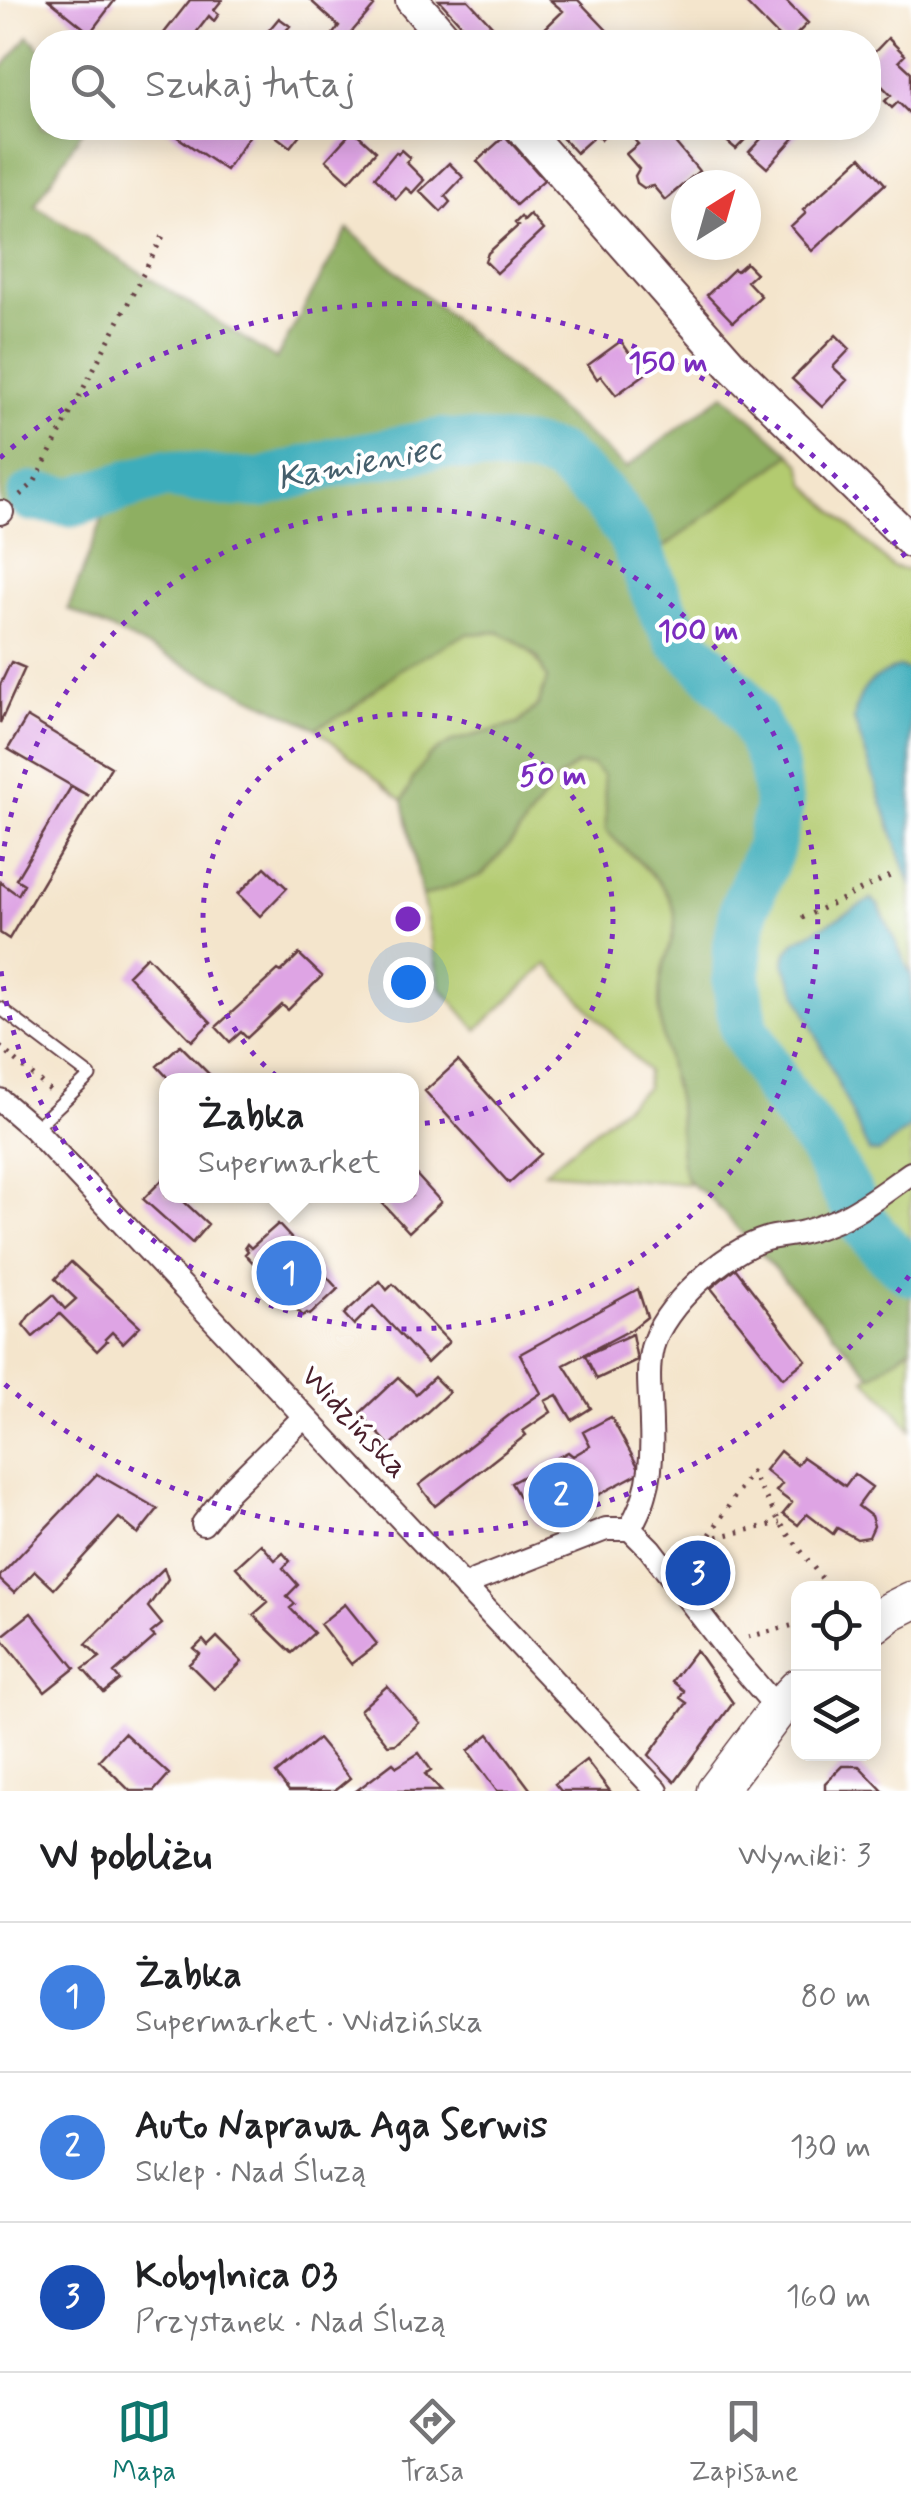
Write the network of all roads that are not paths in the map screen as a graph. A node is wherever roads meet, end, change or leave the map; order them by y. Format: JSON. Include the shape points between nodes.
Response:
{"nodes":[{"id":1,"x":412,"y":0,"type":"edge"},
{"id":2,"x":438,"y":30,"type":"edge"},
{"id":3,"x":533,"y":140,"type":"edge"},
{"id":4,"x":911,"y":540,"type":"edge"},
{"id":5,"x":0,"y":1008,"type":"edge"},
{"id":6,"x":0,"y":1100,"type":"edge"},
{"id":7,"x":34,"y":1130,"type":"junction"},
{"id":8,"x":911,"y":1173,"type":"edge"},
{"id":9,"x":304,"y":1417,"type":"junction"},
{"id":10,"x":203,"y":1524,"type":"dead end"},
{"id":11,"x":630,"y":1529,"type":"junction"},
{"id":12,"x":466,"y":1589,"type":"junction"},
{"id":13,"x":911,"y":1600,"type":"edge"},
{"id":14,"x":881,"y":1619,"type":"edge"},
{"id":15,"x":788,"y":1699,"type":"edge"},
{"id":16,"x":658,"y":1791,"type":"edge"},
{"id":17,"x":716,"y":1791,"type":"edge"}],
"edges":[{"from":1,"to":2,"type":"street"},
{"from":3,"to":4,"type":"street","via":[[732,366]]},
{"from":5,"to":7,"type":"lane","via":[[90,1076]]},
{"from":6,"to":7,"type":"street","name":"Widzińska"},
{"from":7,"to":9,"type":"street","name":"Widzińska"},
{"from":8,"to":11,"type":"street","via":[[841,1218],[740,1252],[672,1308],[652,1346],[650,1472]]},
{"from":9,"to":10,"type":"street"},
{"from":9,"to":12,"type":"street","name":"Widzińska"},
{"from":11,"to":12,"type":"street","via":[[606,1529]]},
{"from":11,"to":15,"type":"street","via":[[728,1652]]},
{"from":12,"to":16,"type":"street","name":"Widzińska"},
{"from":13,"to":14,"type":"main road"},
{"from":15,"to":17,"type":"main road"}]}
